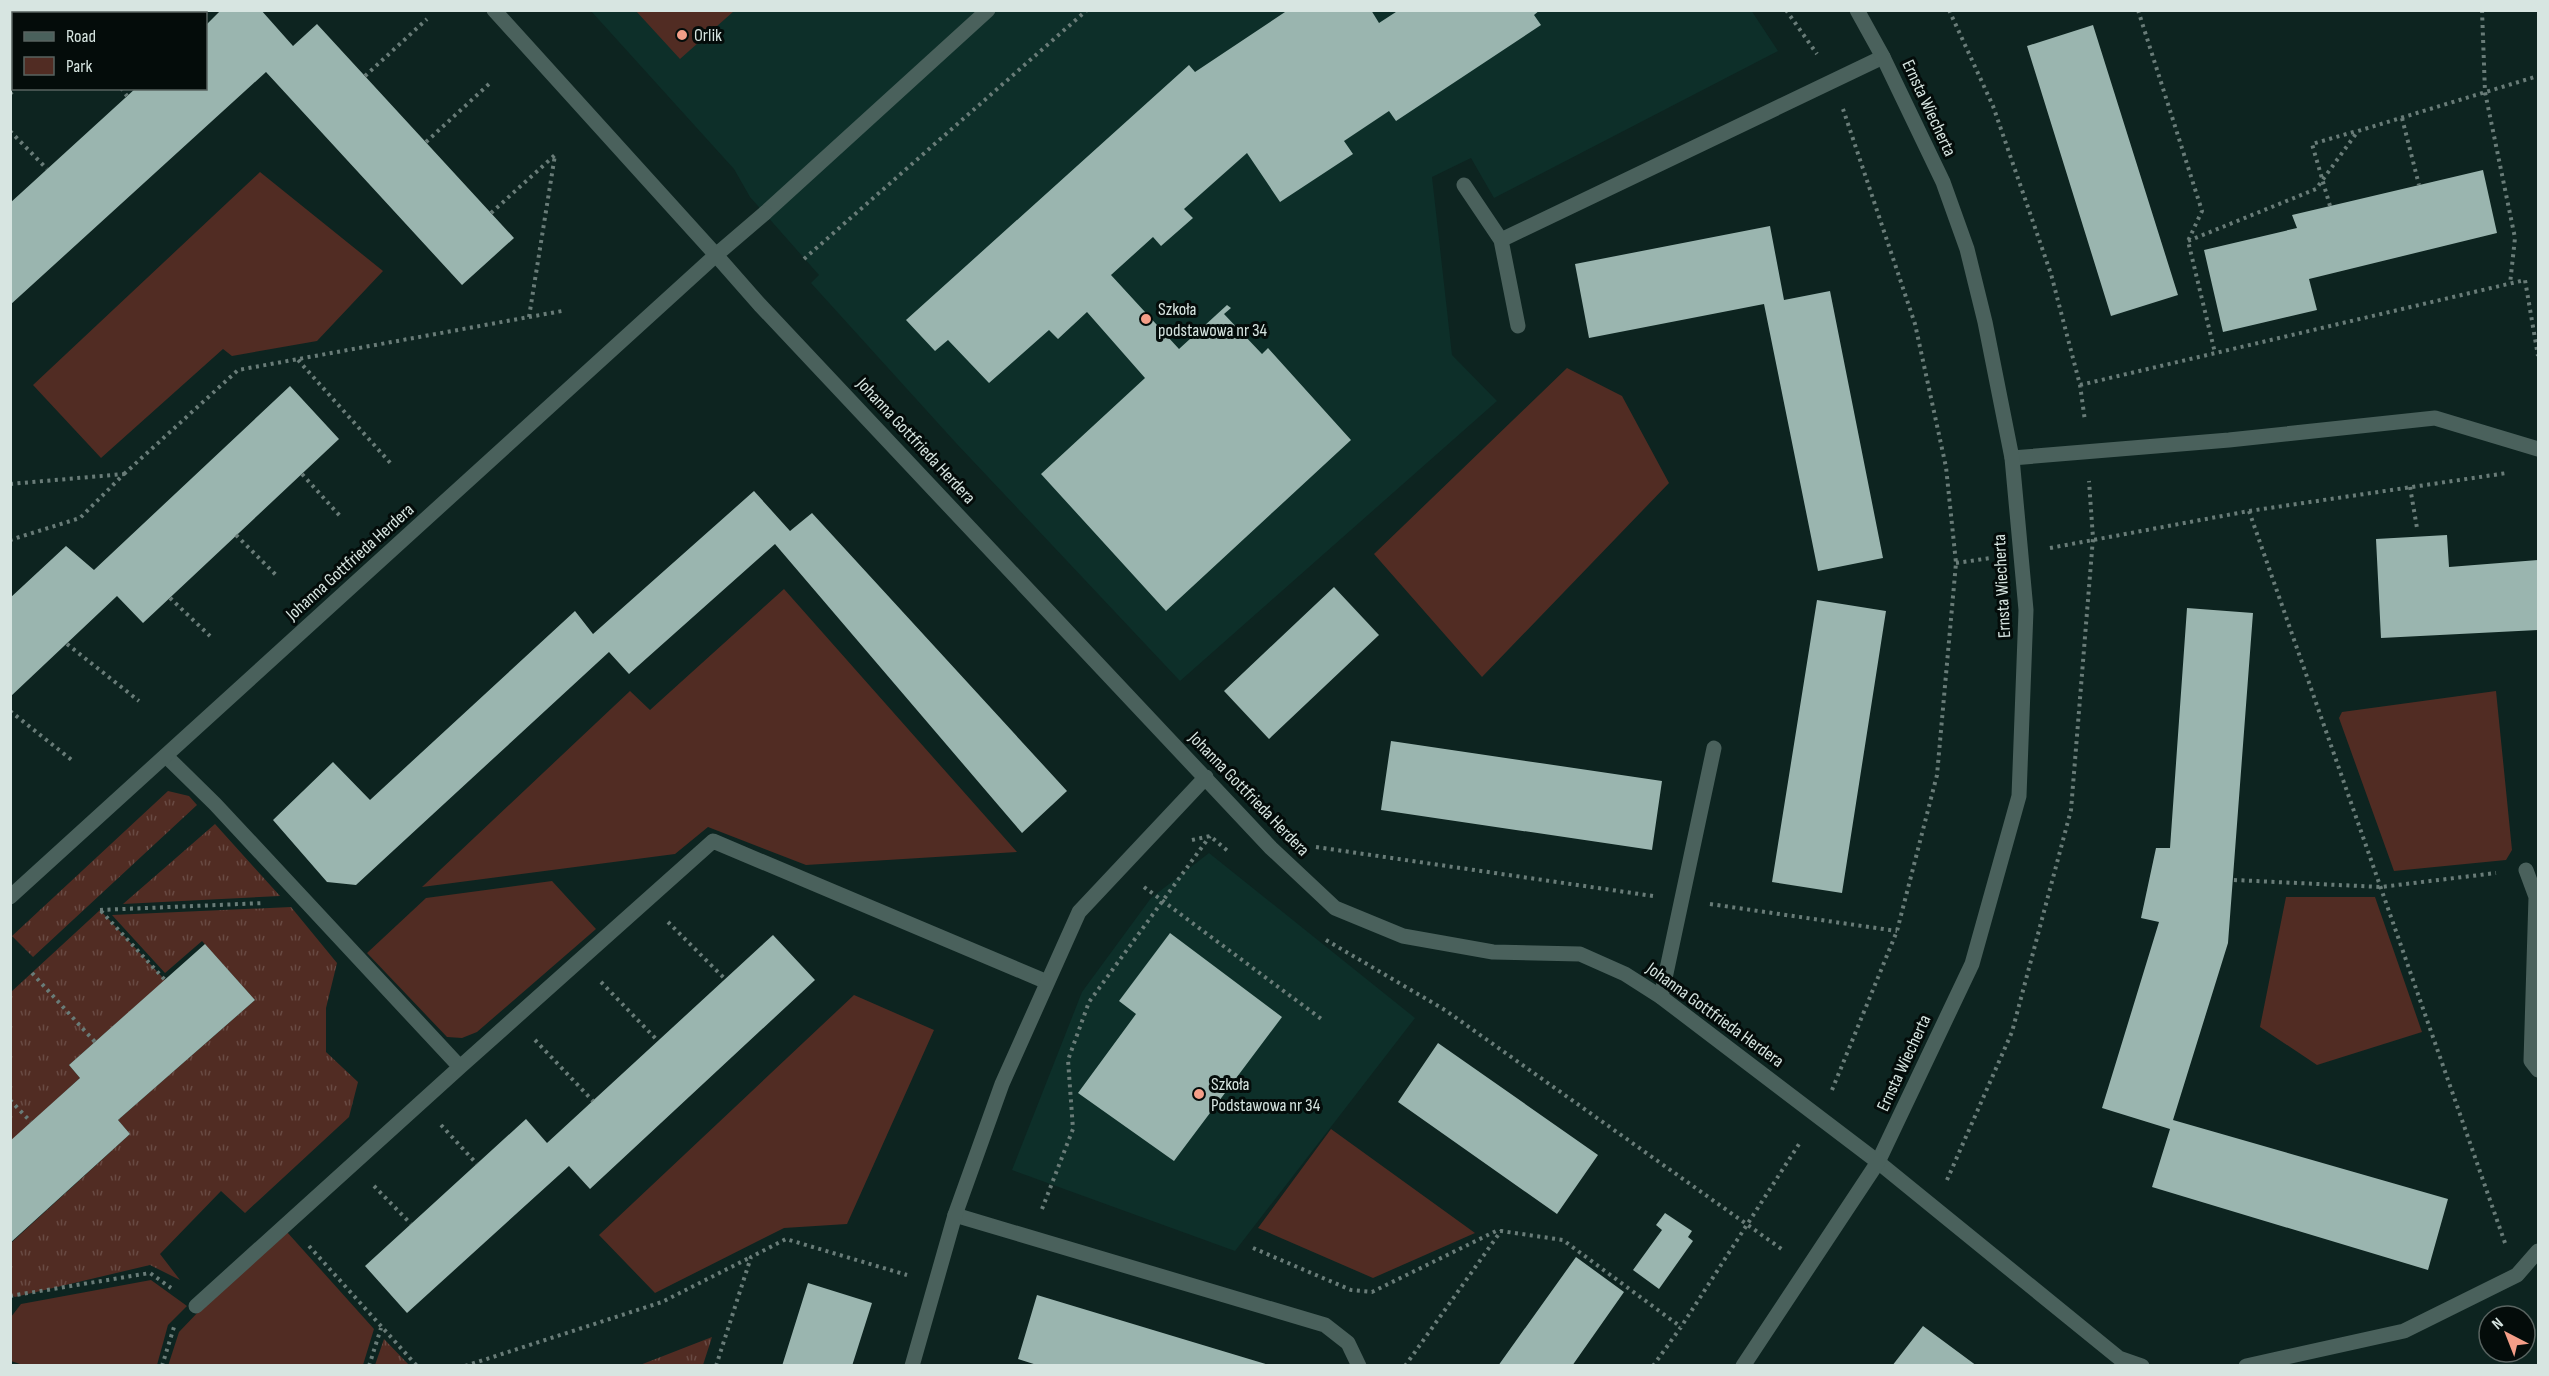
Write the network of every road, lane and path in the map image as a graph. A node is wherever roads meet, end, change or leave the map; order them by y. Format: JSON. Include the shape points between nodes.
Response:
{"nodes":[{"id":1,"x":494,"y":10,"type":"edge"},
{"id":2,"x":988,"y":10,"type":"edge"},
{"id":3,"x":1087,"y":10,"type":"edge"},
{"id":4,"x":1786,"y":10,"type":"edge"},
{"id":5,"x":1857,"y":10,"type":"edge"},
{"id":6,"x":1949,"y":10,"type":"edge"},
{"id":7,"x":2138,"y":10,"type":"edge"},
{"id":8,"x":2482,"y":10,"type":"edge"},
{"id":9,"x":427,"y":19,"type":"dead end"},
{"id":10,"x":1883,"y":57,"type":"junction"},
{"id":11,"x":365,"y":76,"type":"dead end"},
{"id":12,"x":2538,"y":76,"type":"edge"},
{"id":13,"x":1831,"y":82,"type":"junction"},
{"id":14,"x":489,"y":84,"type":"dead end"},
{"id":15,"x":123,"y":90,"type":"edge"},
{"id":16,"x":2485,"y":92,"type":"junction"},
{"id":17,"x":128,"y":96,"type":"dead end"},
{"id":18,"x":2402,"y":118,"type":"junction"},
{"id":19,"x":10,"y":131,"type":"edge"},
{"id":20,"x":2358,"y":131,"type":"junction"},
{"id":21,"x":426,"y":142,"type":"dead end"},
{"id":22,"x":47,"y":170,"type":"dead end"},
{"id":23,"x":2321,"y":181,"type":"junction"},
{"id":24,"x":1464,"y":185,"type":"dead end"},
{"id":25,"x":2419,"y":185,"type":"dead end"},
{"id":26,"x":2330,"y":206,"type":"dead end"},
{"id":27,"x":491,"y":213,"type":"dead end"},
{"id":28,"x":1501,"y":240,"type":"junction"},
{"id":29,"x":2188,"y":241,"type":"junction"},
{"id":30,"x":716,"y":255,"type":"junction"},
{"id":31,"x":804,"y":259,"type":"dead end"},
{"id":32,"x":2510,"y":284,"type":"junction"},
{"id":33,"x":562,"y":311,"type":"dead end"},
{"id":34,"x":529,"y":317,"type":"junction"},
{"id":35,"x":1518,"y":326,"type":"dead end"},
{"id":36,"x":2215,"y":353,"type":"junction"},
{"id":37,"x":2538,"y":356,"type":"edge"},
{"id":38,"x":297,"y":359,"type":"junction"},
{"id":39,"x":2080,"y":385,"type":"junction"},
{"id":40,"x":2085,"y":427,"type":"dead end"},
{"id":41,"x":2538,"y":449,"type":"edge"},
{"id":42,"x":2012,"y":458,"type":"junction"},
{"id":43,"x":393,"y":466,"type":"dead end"},
{"id":44,"x":2515,"y":472,"type":"dead end"},
{"id":45,"x":124,"y":474,"type":"junction"},
{"id":46,"x":302,"y":474,"type":"dead end"},
{"id":47,"x":2089,"y":480,"type":"dead end"},
{"id":48,"x":10,"y":484,"type":"edge"},
{"id":49,"x":2410,"y":488,"type":"junction"},
{"id":50,"x":2249,"y":511,"type":"junction"},
{"id":51,"x":340,"y":516,"type":"dead end"},
{"id":52,"x":2417,"y":528,"type":"dead end"},
{"id":53,"x":237,"y":535,"type":"dead end"},
{"id":54,"x":2093,"y":538,"type":"junction"},
{"id":55,"x":10,"y":540,"type":"edge"},
{"id":56,"x":2046,"y":549,"type":"dead end"},
{"id":57,"x":1995,"y":557,"type":"dead end"},
{"id":58,"x":1956,"y":563,"type":"junction"},
{"id":59,"x":276,"y":575,"type":"dead end"},
{"id":60,"x":170,"y":598,"type":"dead end"},
{"id":61,"x":210,"y":636,"type":"dead end"},
{"id":62,"x":67,"y":644,"type":"dead end"},
{"id":63,"x":139,"y":701,"type":"dead end"},
{"id":64,"x":10,"y":711,"type":"edge"},
{"id":65,"x":1714,"y":748,"type":"dead end"},
{"id":66,"x":166,"y":756,"type":"junction"},
{"id":67,"x":73,"y":761,"type":"dead end"},
{"id":68,"x":1206,"y":777,"type":"junction"},
{"id":69,"x":1210,"y":836,"type":"junction"},
{"id":70,"x":1187,"y":842,"type":"dead end"},
{"id":71,"x":1316,"y":847,"type":"dead end"},
{"id":72,"x":1234,"y":857,"type":"dead end"},
{"id":73,"x":2526,"y":870,"type":"joint"},
{"id":74,"x":2234,"y":880,"type":"dead end"},
{"id":75,"x":1140,"y":884,"type":"dead end"},
{"id":76,"x":2381,"y":887,"type":"junction"},
{"id":77,"x":10,"y":897,"type":"edge"},
{"id":78,"x":1656,"y":897,"type":"dead end"},
{"id":79,"x":647,"y":900,"type":"junction"},
{"id":80,"x":1163,"y":900,"type":"junction"},
{"id":81,"x":306,"y":901,"type":"junction"},
{"id":82,"x":1701,"y":903,"type":"dead end"},
{"id":83,"x":1897,"y":931,"type":"junction"},
{"id":84,"x":1320,"y":935,"type":"dead end"},
{"id":85,"x":580,"y":959,"type":"junction"},
{"id":86,"x":32,"y":973,"type":"dead end"},
{"id":87,"x":725,"y":979,"type":"dead end"},
{"id":88,"x":165,"y":980,"type":"dead end"},
{"id":89,"x":1047,"y":982,"type":"junction"},
{"id":90,"x":1661,"y":997,"type":"junction"},
{"id":91,"x":514,"y":1018,"type":"junction"},
{"id":92,"x":1324,"y":1021,"type":"dead end"},
{"id":93,"x":658,"y":1041,"type":"dead end"},
{"id":94,"x":95,"y":1042,"type":"dead end"},
{"id":95,"x":460,"y":1067,"type":"junction"},
{"id":96,"x":2538,"y":1070,"type":"edge"},
{"id":97,"x":10,"y":1100,"type":"edge"},
{"id":98,"x":1828,"y":1100,"type":"dead end"},
{"id":99,"x":593,"y":1101,"type":"dead end"},
{"id":100,"x":419,"y":1103,"type":"junction"},
{"id":101,"x":31,"y":1122,"type":"dead end"},
{"id":102,"x":1805,"y":1135,"type":"dead end"},
{"id":103,"x":1878,"y":1162,"type":"junction"},
{"id":104,"x":353,"y":1164,"type":"junction"},
{"id":105,"x":477,"y":1164,"type":"dead end"},
{"id":106,"x":1942,"y":1191,"type":"dead end"},
{"id":107,"x":1040,"y":1214,"type":"dead end"},
{"id":108,"x":956,"y":1215,"type":"junction"},
{"id":109,"x":411,"y":1224,"type":"dead end"},
{"id":110,"x":1747,"y":1225,"type":"junction"},
{"id":111,"x":1501,"y":1231,"type":"junction"},
{"id":112,"x":301,"y":1238,"type":"dead end"},
{"id":113,"x":1253,"y":1248,"type":"dead end"},
{"id":114,"x":2538,"y":1251,"type":"edge"},
{"id":115,"x":751,"y":1257,"type":"junction"},
{"id":116,"x":1808,"y":1268,"type":"junction"},
{"id":117,"x":2517,"y":1275,"type":"junction"},
{"id":118,"x":911,"y":1276,"type":"dead end"},
{"id":119,"x":10,"y":1297,"type":"edge"},
{"id":120,"x":196,"y":1306,"type":"junction"},
{"id":121,"x":381,"y":1327,"type":"junction"},
{"id":122,"x":1681,"y":1327,"type":"junction"},
{"id":123,"x":162,"y":1365,"type":"edge"},
{"id":124,"x":369,"y":1365,"type":"edge"},
{"id":125,"x":417,"y":1365,"type":"edge"},
{"id":126,"x":465,"y":1365,"type":"edge"},
{"id":127,"x":716,"y":1365,"type":"edge"},
{"id":128,"x":912,"y":1365,"type":"edge"},
{"id":129,"x":1359,"y":1365,"type":"edge"},
{"id":130,"x":1405,"y":1365,"type":"edge"},
{"id":131,"x":1653,"y":1365,"type":"edge"},
{"id":132,"x":1743,"y":1365,"type":"edge"},
{"id":133,"x":2142,"y":1365,"type":"edge"},
{"id":134,"x":2246,"y":1365,"type":"edge"}],
"edges":[{"from":1,"to":30,"type":"street","name":"Johanna Gottfrieda Herdera"},
{"from":2,"to":30,"type":"street","name":"Johanna Gottfrieda Herdera"},
{"from":3,"to":31,"type":"path"},
{"from":4,"to":13,"type":"path"},
{"from":5,"to":10,"type":"street","name":"Ernsta Wiecherta"},
{"from":6,"to":39,"type":"path","via":[[1994,106],[2051,274]]},
{"from":7,"to":29,"type":"path","via":[[2202,211]]},
{"from":8,"to":16,"type":"path"},
{"from":9,"to":11,"type":"path"},
{"from":10,"to":13,"type":"street"},
{"from":10,"to":42,"type":"street","name":"Ernsta Wiecherta","via":[[1942,182],[1967,249]]},
{"from":12,"to":16,"type":"path"},
{"from":13,"to":28,"type":"street"},
{"from":13,"to":58,"type":"path","via":[[1915,324],[1946,467]]},
{"from":14,"to":21,"type":"path"},
{"from":15,"to":17,"type":"path"},
{"from":16,"to":18,"type":"path"},
{"from":16,"to":32,"type":"path","via":[[2515,238]]},
{"from":18,"to":20,"type":"path"},
{"from":18,"to":25,"type":"path"},
{"from":19,"to":22,"type":"path"},
{"from":20,"to":23,"type":"path"},
{"from":20,"to":23,"type":"path","via":[[2312,144]]},
{"from":23,"to":26,"type":"path"},
{"from":23,"to":29,"type":"path","via":[[2316,189]]},
{"from":24,"to":28,"type":"street"},
{"from":27,"to":34,"type":"path","via":[[555,155]]},
{"from":28,"to":35,"type":"street"},
{"from":29,"to":36,"type":"path"},
{"from":30,"to":66,"type":"street","name":"Johanna Gottfrieda Herdera"},
{"from":30,"to":68,"type":"street","name":"Johanna Gottfrieda Herdera"},
{"from":32,"to":36,"type":"path"},
{"from":32,"to":37,"type":"path","via":[[2525,280]]},
{"from":33,"to":34,"type":"path"},
{"from":34,"to":38,"type":"path"},
{"from":36,"to":39,"type":"path"},
{"from":38,"to":43,"type":"path"},
{"from":38,"to":45,"type":"path","via":[[238,370]]},
{"from":39,"to":40,"type":"path"},
{"from":41,"to":42,"type":"street","via":[[2435,418]]},
{"from":42,"to":103,"type":"street","name":"Ernsta Wiecherta","via":[[2026,610],[2019,796],[1972,964]]},
{"from":44,"to":49,"type":"path"},
{"from":45,"to":48,"type":"path"},
{"from":45,"to":55,"type":"path","via":[[80,518]]},
{"from":46,"to":51,"type":"path"},
{"from":47,"to":54,"type":"path"},
{"from":49,"to":50,"type":"path"},
{"from":49,"to":52,"type":"path"},
{"from":50,"to":54,"type":"path"},
{"from":50,"to":76,"type":"path"},
{"from":53,"to":59,"type":"path"},
{"from":54,"to":56,"type":"path"},
{"from":54,"to":106,"type":"path","via":[[2071,810],[2012,1032]]},
{"from":57,"to":58,"type":"path"},
{"from":58,"to":83,"type":"path","via":[[1937,775]]},
{"from":60,"to":61,"type":"path"},
{"from":62,"to":63,"type":"path"},
{"from":64,"to":67,"type":"path"},
{"from":65,"to":90,"type":"street"},
{"from":66,"to":77,"type":"street","name":"Johanna Gottfrieda Herdera"},
{"from":66,"to":81,"type":"street"},
{"from":68,"to":89,"type":"street","via":[[1079,912]]},
{"from":68,"to":90,"type":"street","name":"Johanna Gottfrieda Herdera","via":[[1270,848],[1335,908],[1403,936],[1493,952],[1580,954],[1625,974]]},
{"from":69,"to":70,"type":"path"},
{"from":69,"to":72,"type":"path"},
{"from":69,"to":80,"type":"path"},
{"from":71,"to":78,"type":"path"},
{"from":73,"to":76,"type":"path"},
{"from":73,"to":96,"type":"street","via":[[2536,897],[2531,1061]]},
{"from":74,"to":76,"type":"path"},
{"from":75,"to":80,"type":"path"},
{"from":76,"to":117,"type":"path"},
{"from":79,"to":85,"type":"street"},
{"from":79,"to":87,"type":"path"},
{"from":79,"to":89,"type":"street","via":[[712,841]]},
{"from":80,"to":92,"type":"path"},
{"from":80,"to":107,"type":"path","via":[[1089,1002],[1068,1060],[1073,1129]]},
{"from":81,"to":88,"type":"path","via":[[100,910]]},
{"from":81,"to":95,"type":"street"},
{"from":82,"to":83,"type":"path"},
{"from":83,"to":98,"type":"path"},
{"from":84,"to":110,"type":"path","via":[[1446,1010]]},
{"from":85,"to":91,"type":"street"},
{"from":85,"to":93,"type":"path"},
{"from":86,"to":94,"type":"path"},
{"from":89,"to":108,"type":"street","via":[[1002,1084]]},
{"from":90,"to":103,"type":"street","name":"Johanna Gottfrieda Herdera"},
{"from":91,"to":95,"type":"street"},
{"from":91,"to":99,"type":"path"},
{"from":95,"to":100,"type":"street"},
{"from":97,"to":101,"type":"path"},
{"from":100,"to":104,"type":"street"},
{"from":100,"to":105,"type":"path"},
{"from":102,"to":110,"type":"path"},
{"from":103,"to":116,"type":"street","name":"Ernsta Wiecherta"},
{"from":103,"to":133,"type":"street","via":[[2119,1358]]},
{"from":104,"to":109,"type":"path"},
{"from":104,"to":120,"type":"street"},
{"from":108,"to":128,"type":"street"},
{"from":108,"to":129,"type":"street","via":[[1325,1325],[1348,1343]]},
{"from":110,"to":116,"type":"path"},
{"from":110,"to":122,"type":"path"},
{"from":111,"to":113,"type":"path","via":[[1372,1292],[1351,1290]]},
{"from":111,"to":122,"type":"path","via":[[1563,1240]]},
{"from":111,"to":130,"type":"path"},
{"from":112,"to":121,"type":"path"},
{"from":114,"to":117,"type":"street"},
{"from":115,"to":118,"type":"path","via":[[786,1239]]},
{"from":115,"to":126,"type":"path","via":[[662,1302]]},
{"from":115,"to":127,"type":"path"},
{"from":116,"to":132,"type":"street","name":"Ernsta Wiecherta"},
{"from":117,"to":134,"type":"street","via":[[2404,1331]]},
{"from":119,"to":120,"type":"path","via":[[150,1273]]},
{"from":120,"to":123,"type":"path","via":[[175,1326]]},
{"from":121,"to":124,"type":"path"},
{"from":121,"to":125,"type":"path"},
{"from":122,"to":131,"type":"path"}]}
